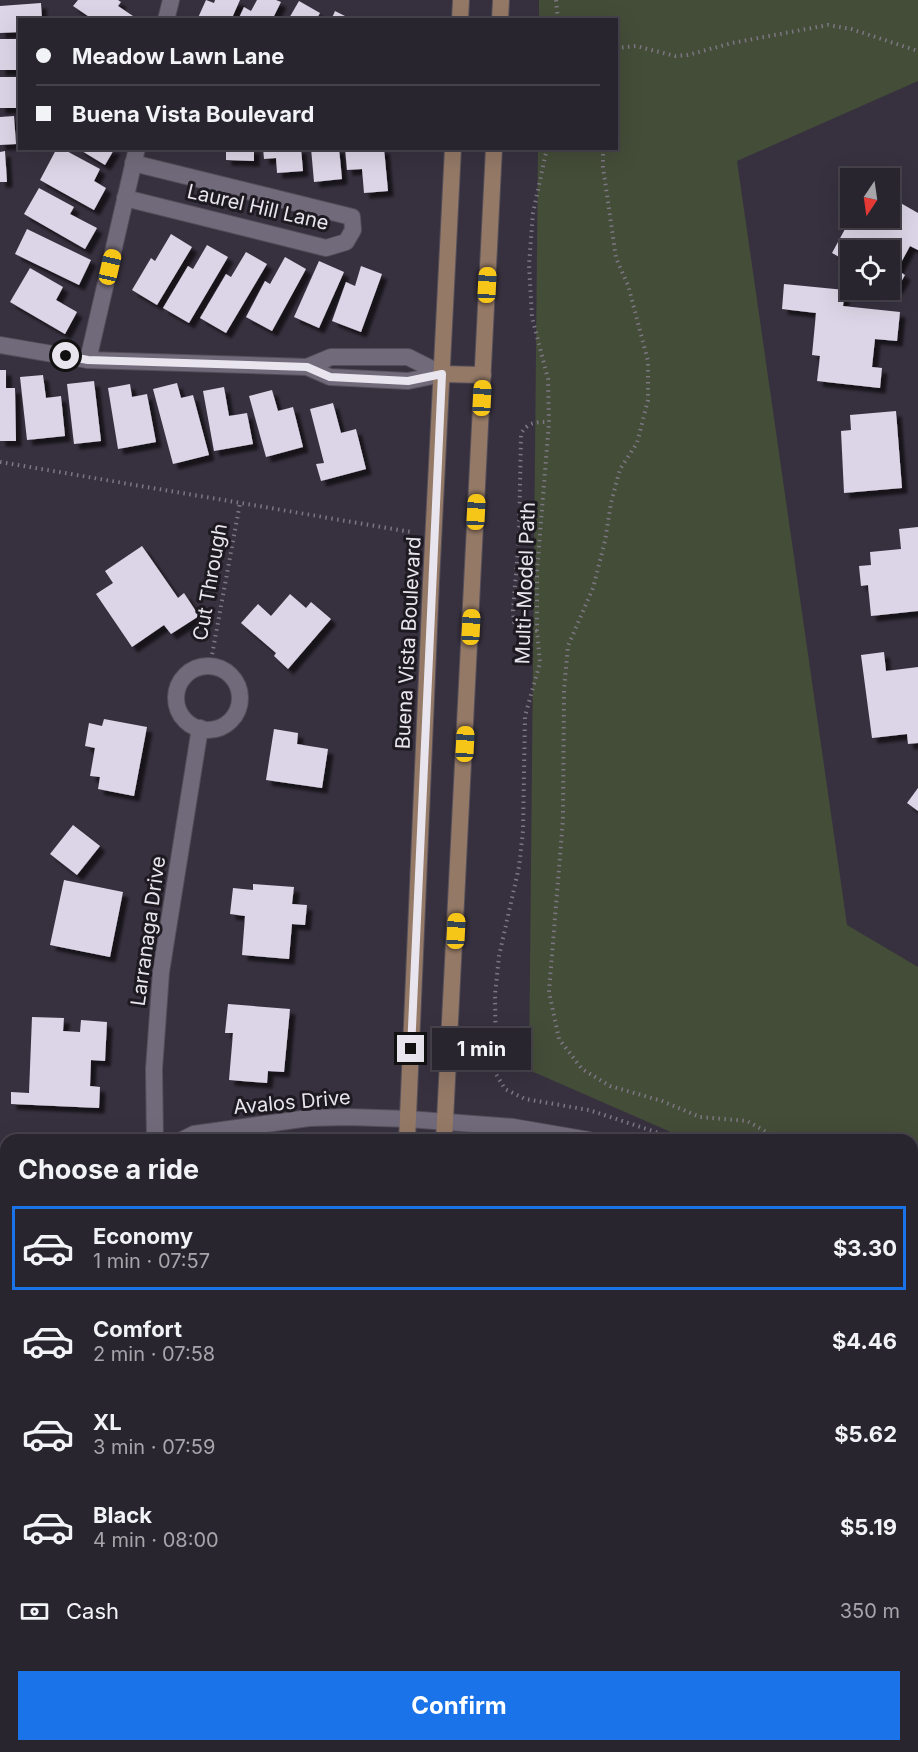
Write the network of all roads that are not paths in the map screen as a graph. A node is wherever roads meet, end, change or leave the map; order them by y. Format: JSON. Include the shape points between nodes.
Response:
{"nodes":[{"id":1,"x":171,"y":0,"type":"edge"},
{"id":2,"x":461,"y":0,"type":"edge"},
{"id":3,"x":501,"y":0,"type":"edge"},
{"id":4,"x":166,"y":18,"type":"edge"},
{"id":5,"x":460,"y":18,"type":"edge"},
{"id":6,"x":500,"y":18,"type":"edge"},
{"id":7,"x":453,"y":150,"type":"edge"},
{"id":8,"x":494,"y":150,"type":"edge"},
{"id":9,"x":135,"y":156,"type":"edge"},
{"id":10,"x":126,"y":198,"type":"junction"},
{"id":11,"x":0,"y":345,"type":"edge"},
{"id":12,"x":88,"y":360,"type":"junction"},
{"id":13,"x":307,"y":367,"type":"junction"},
{"id":14,"x":442,"y":374,"type":"junction"},
{"id":15,"x":483,"y":375,"type":"junction"},
{"id":16,"x":200,"y":728,"type":"junction"},
{"id":17,"x":408,"y":1119,"type":"junction"},
{"id":18,"x":445,"y":1121,"type":"junction"},
{"id":19,"x":155,"y":1134,"type":"edge"},
{"id":20,"x":194,"y":1134,"type":"edge"},
{"id":21,"x":407,"y":1134,"type":"edge"},
{"id":22,"x":444,"y":1134,"type":"edge"},
{"id":23,"x":554,"y":1134,"type":"edge"}],
"edges":[{"from":1,"to":4,"type":"street"},
{"from":2,"to":5,"type":"main road"},
{"from":3,"to":6,"type":"main road"},
{"from":7,"to":14,"type":"main road","name":"Buena Vista Boulevard"},
{"from":8,"to":15,"type":"main road"},
{"from":9,"to":10,"type":"street"},
{"from":9,"to":10,"type":"street","name":"Laurel Hill Lane","via":[[352,217],[353,230],[346,242],[326,248]]},
{"from":10,"to":12,"type":"street"},
{"from":11,"to":12,"type":"street"},
{"from":12,"to":13,"type":"street"},
{"from":13,"to":14,"type":"street","via":[[330,377],[408,381]]},
{"from":13,"to":14,"type":"street","via":[[331,357],[408,357]]},
{"from":14,"to":15,"type":"main road"},
{"from":14,"to":17,"type":"main road","name":"Buena Vista Boulevard"},
{"from":15,"to":18,"type":"main road"},
{"from":16,"to":16,"type":"street","via":[[190,724],[178,708],[178,687],[190,671],[210,666],[221,668],[236,682],[240,703],[230,721],[221,727]]},
{"from":16,"to":19,"type":"street","name":"Larranaga Drive","via":[[160,972]]},
{"from":17,"to":18,"type":"street","name":"Avalos Drive"},
{"from":17,"to":20,"type":"street","name":"Avalos Drive","via":[[309,1118]]},
{"from":17,"to":21,"type":"main road","name":"Buena Vista Boulevard"},
{"from":18,"to":22,"type":"main road"},
{"from":18,"to":23,"type":"street","name":"Avalos Drive"}]}
